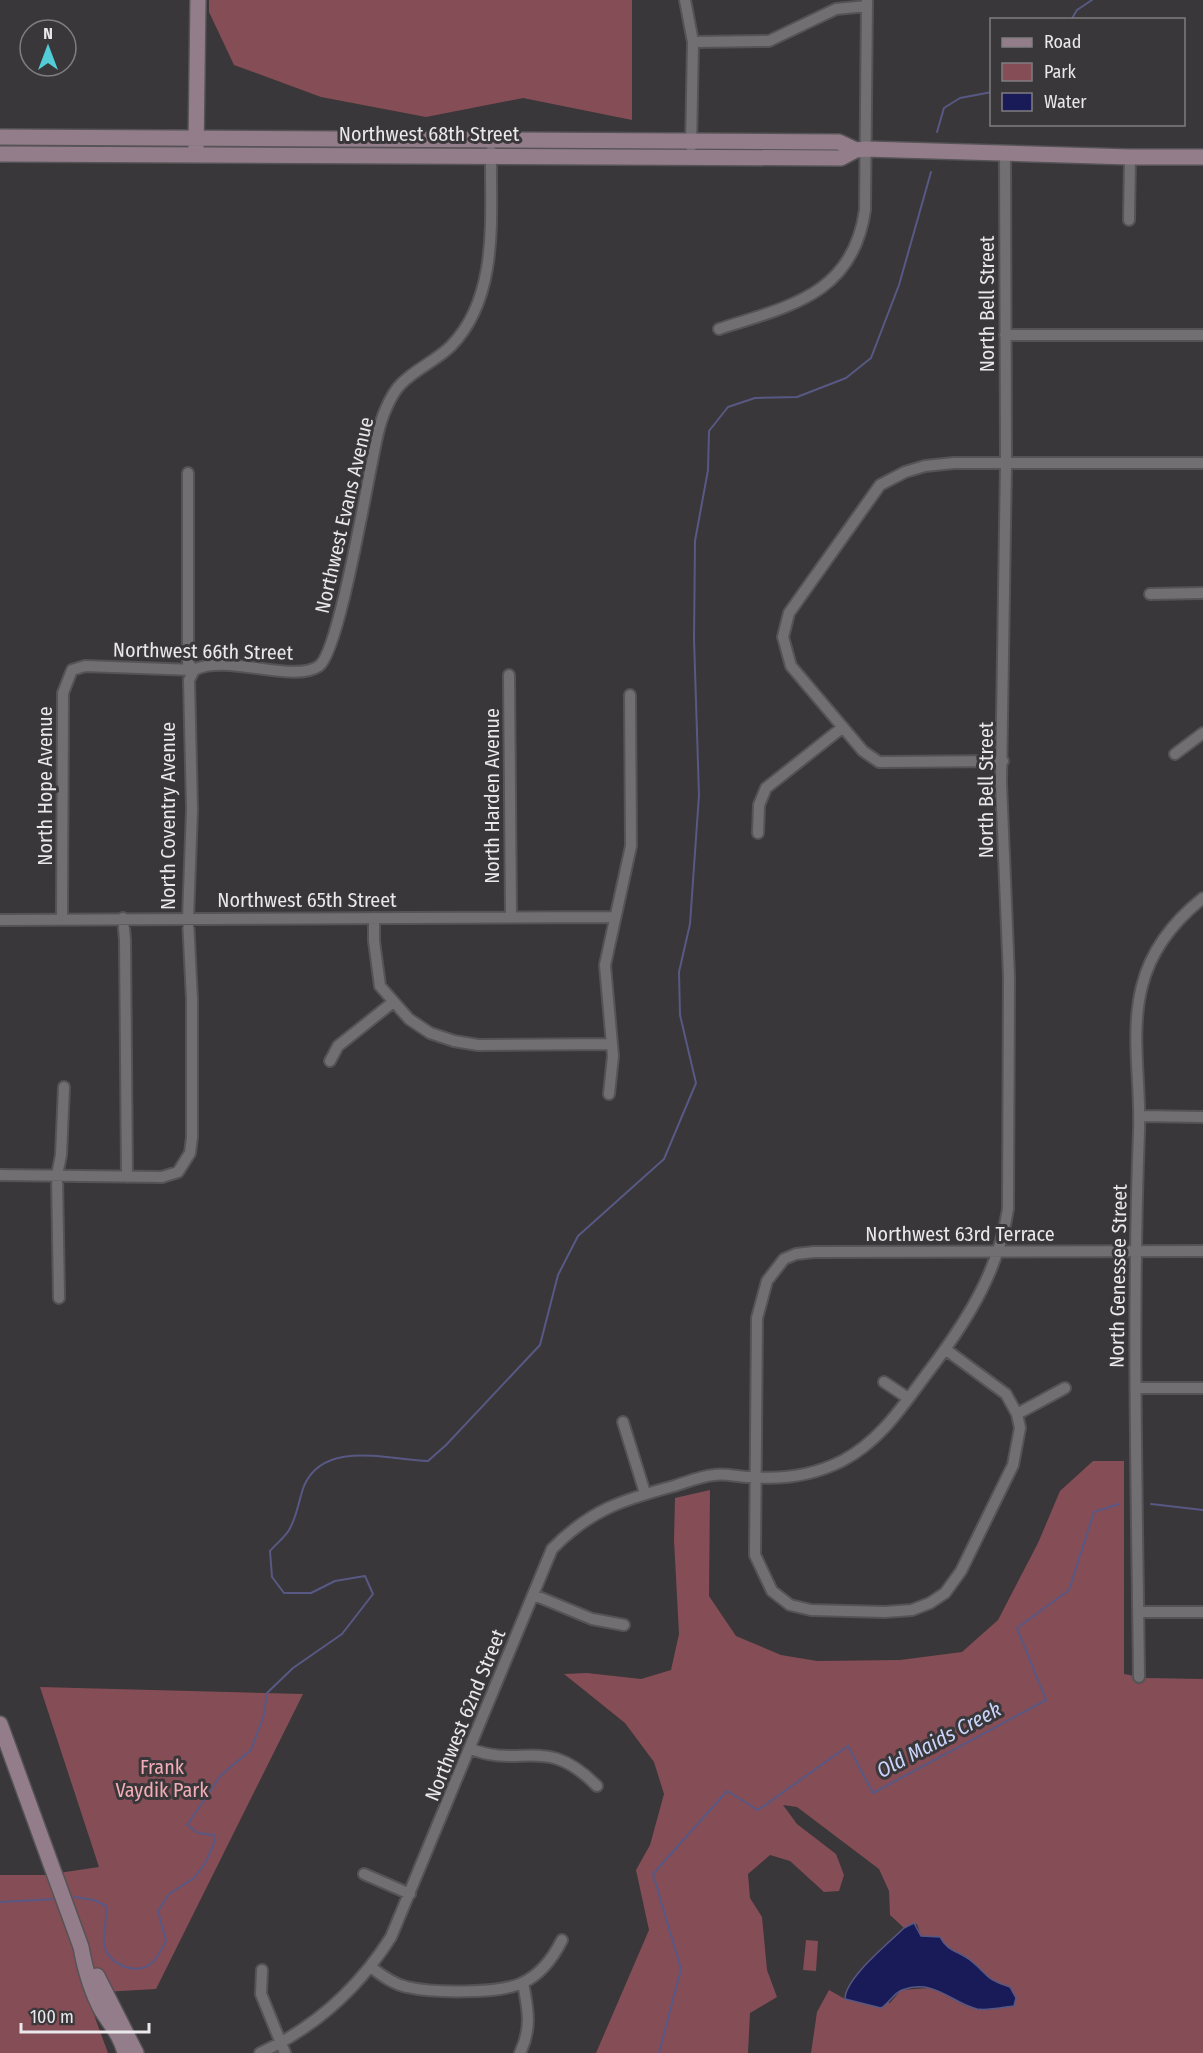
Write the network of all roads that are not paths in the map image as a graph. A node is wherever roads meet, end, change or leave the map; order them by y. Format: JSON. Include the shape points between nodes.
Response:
{"nodes":[{"id":1,"x":198,"y":0,"type":"edge"},
{"id":2,"x":685,"y":0,"type":"edge"},
{"id":3,"x":867,"y":3,"type":"edge"},
{"id":4,"x":693,"y":42,"type":"junction"},
{"id":5,"x":196,"y":136,"type":"junction"},
{"id":6,"x":0,"y":137,"type":"edge"},
{"id":7,"x":492,"y":138,"type":"junction"},
{"id":8,"x":692,"y":140,"type":"junction"},
{"id":9,"x":861,"y":149,"type":"junction"},
{"id":10,"x":196,"y":153,"type":"junction"},
{"id":11,"x":0,"y":154,"type":"edge"},
{"id":12,"x":1005,"y":154,"type":"junction"},
{"id":13,"x":491,"y":156,"type":"junction"},
{"id":14,"x":691,"y":156,"type":"junction"},
{"id":15,"x":1130,"y":157,"type":"junction"},
{"id":16,"x":1203,"y":157,"type":"edge"},
{"id":17,"x":1129,"y":220,"type":"dead end"},
{"id":18,"x":718,"y":329,"type":"dead end"},
{"id":19,"x":1005,"y":334,"type":"junction"},
{"id":20,"x":1203,"y":335,"type":"edge"},
{"id":21,"x":1006,"y":463,"type":"junction"},
{"id":22,"x":1203,"y":463,"type":"edge"},
{"id":23,"x":188,"y":473,"type":"dead end"},
{"id":24,"x":1203,"y":593,"type":"edge"},
{"id":25,"x":1150,"y":594,"type":"dead end"},
{"id":26,"x":320,"y":665,"type":"joint"},
{"id":27,"x":86,"y":666,"type":"joint"},
{"id":28,"x":194,"y":670,"type":"junction"},
{"id":29,"x":509,"y":675,"type":"dead end"},
{"id":30,"x":630,"y":695,"type":"dead end"},
{"id":31,"x":843,"y":727,"type":"junction"},
{"id":32,"x":1203,"y":733,"type":"edge"},
{"id":33,"x":1175,"y":754,"type":"dead end"},
{"id":34,"x":1003,"y":761,"type":"junction"},
{"id":35,"x":758,"y":833,"type":"dead end"},
{"id":36,"x":1203,"y":898,"type":"edge"},
{"id":37,"x":511,"y":917,"type":"junction"},
{"id":38,"x":615,"y":917,"type":"junction"},
{"id":39,"x":62,"y":918,"type":"junction"},
{"id":40,"x":123,"y":918,"type":"junction"},
{"id":41,"x":374,"y":918,"type":"junction"},
{"id":42,"x":188,"y":919,"type":"junction"},
{"id":43,"x":0,"y":920,"type":"edge"},
{"id":44,"x":392,"y":1003,"type":"junction"},
{"id":45,"x":612,"y":1044,"type":"junction"},
{"id":46,"x":330,"y":1061,"type":"dead end"},
{"id":47,"x":64,"y":1087,"type":"dead end"},
{"id":48,"x":609,"y":1094,"type":"dead end"},
{"id":49,"x":1140,"y":1116,"type":"junction"},
{"id":50,"x":1203,"y":1117,"type":"edge"},
{"id":51,"x":0,"y":1175,"type":"edge"},
{"id":52,"x":57,"y":1175,"type":"junction"},
{"id":53,"x":127,"y":1177,"type":"junction"},
{"id":54,"x":1203,"y":1251,"type":"edge"},
{"id":55,"x":1134,"y":1252,"type":"junction"},
{"id":56,"x":998,"y":1254,"type":"junction"},
{"id":57,"x":59,"y":1298,"type":"dead end"},
{"id":58,"x":945,"y":1349,"type":"junction"},
{"id":59,"x":884,"y":1382,"type":"dead end"},
{"id":60,"x":1065,"y":1388,"type":"dead end"},
{"id":61,"x":1136,"y":1388,"type":"junction"},
{"id":62,"x":1203,"y":1388,"type":"edge"},
{"id":63,"x":908,"y":1398,"type":"junction"},
{"id":64,"x":1017,"y":1414,"type":"junction"},
{"id":65,"x":623,"y":1422,"type":"dead end"},
{"id":66,"x":753,"y":1478,"type":"junction"},
{"id":67,"x":645,"y":1493,"type":"junction"},
{"id":68,"x":552,"y":1550,"type":"joint"},
{"id":69,"x":534,"y":1595,"type":"junction"},
{"id":70,"x":1138,"y":1612,"type":"junction"},
{"id":71,"x":1203,"y":1612,"type":"edge"},
{"id":72,"x":624,"y":1625,"type":"dead end"},
{"id":73,"x":1139,"y":1677,"type":"dead end"},
{"id":74,"x":0,"y":1724,"type":"edge"},
{"id":75,"x":471,"y":1749,"type":"junction"},
{"id":76,"x":597,"y":1786,"type":"dead end"},
{"id":77,"x":364,"y":1874,"type":"dead end"},
{"id":78,"x":411,"y":1894,"type":"junction"},
{"id":79,"x":562,"y":1940,"type":"dead end"},
{"id":80,"x":81,"y":1947,"type":"junction"},
{"id":81,"x":371,"y":1967,"type":"junction"},
{"id":82,"x":262,"y":1970,"type":"dead end"},
{"id":83,"x":523,"y":1983,"type":"junction"},
{"id":84,"x":283,"y":2048,"type":"edge"},
{"id":85,"x":125,"y":2053,"type":"edge"},
{"id":86,"x":136,"y":2053,"type":"edge"},
{"id":87,"x":260,"y":2053,"type":"edge"},
{"id":88,"x":520,"y":2053,"type":"edge"}],
"edges":[{"from":1,"to":5,"type":"main road"},
{"from":2,"to":4,"type":"street"},
{"from":3,"to":4,"type":"street","via":[[836,9],[769,41]]},
{"from":3,"to":9,"type":"street"},
{"from":4,"to":8,"type":"street"},
{"from":5,"to":6,"type":"main road","name":"Northwest 68th Street"},
{"from":5,"to":7,"type":"main road","name":"Northwest 68th Street"},
{"from":5,"to":10,"type":"main road"},
{"from":7,"to":8,"type":"main road","name":"Northwest 68th Street"},
{"from":7,"to":13,"type":"street","name":"Northwest Evans Avenue"},
{"from":8,"to":9,"type":"main road","name":"Northwest 68th Street","via":[[839,142]]},
{"from":8,"to":14,"type":"street"},
{"from":9,"to":12,"type":"main road","name":"Northwest 68th Street"},
{"from":9,"to":14,"type":"main road","name":"Northwest 68th Street","via":[[841,158]]},
{"from":9,"to":18,"type":"street","via":[[863,225],[844,265],[810,297]]},
{"from":10,"to":11,"type":"main road","name":"Northwest 68th Street"},
{"from":10,"to":13,"type":"main road","name":"Northwest 68th Street"},
{"from":12,"to":15,"type":"main road","name":"Northwest 68th Street"},
{"from":12,"to":19,"type":"street","name":"North Bell Street"},
{"from":13,"to":14,"type":"main road","name":"Northwest 68th Street"},
{"from":13,"to":26,"type":"street","name":"Northwest Evans Avenue","via":[[485,288],[470,322],[452,345],[401,384],[378,430],[338,622],[326,659]]},
{"from":15,"to":16,"type":"main road","name":"Northwest 68th Street"},
{"from":15,"to":17,"type":"street"},
{"from":19,"to":20,"type":"street"},
{"from":19,"to":21,"type":"street","name":"North Bell Street"},
{"from":21,"to":22,"type":"street"},
{"from":21,"to":31,"type":"street","via":[[926,466],[880,485],[789,613],[783,637],[791,666]]},
{"from":21,"to":34,"type":"street","name":"North Bell Street"},
{"from":23,"to":28,"type":"street","name":"North Coventry Avenue","via":[[188,663]]},
{"from":24,"to":25,"type":"street"},
{"from":26,"to":28,"type":"street","name":"Northwest 66th Street","via":[[300,671],[221,665],[203,665]]},
{"from":27,"to":28,"type":"street","name":"Northwest 66th Street"},
{"from":27,"to":39,"type":"street","name":"North Hope Avenue","via":[[72,670],[63,693]]},
{"from":28,"to":42,"type":"street","name":"North Coventry Avenue","via":[[189,680],[192,809]]},
{"from":29,"to":37,"type":"street","name":"North Harden Avenue"},
{"from":30,"to":38,"type":"street","via":[[631,846]]},
{"from":31,"to":34,"type":"street","via":[[862,751],[879,762]]},
{"from":31,"to":35,"type":"street","via":[[766,788],[759,805]]},
{"from":32,"to":33,"type":"street"},
{"from":34,"to":56,"type":"street","name":"North Bell Street","via":[[1009,977],[1008,1209]]},
{"from":36,"to":49,"type":"street","name":"North Genessee Street","via":[[1170,930],[1153,957],[1142,987],[1137,1011]]},
{"from":37,"to":38,"type":"street","name":"Northwest 65th Street"},
{"from":37,"to":41,"type":"street","name":"Northwest 65th Street"},
{"from":38,"to":45,"type":"street","via":[[605,965]]},
{"from":39,"to":40,"type":"street","name":"Northwest 65th Street"},
{"from":39,"to":43,"type":"street","name":"Northwest 65th Street"},
{"from":40,"to":42,"type":"street","name":"Northwest 65th Street"},
{"from":40,"to":53,"type":"street"},
{"from":41,"to":42,"type":"street","name":"Northwest 65th Street"},
{"from":41,"to":44,"type":"street","via":[[380,987]]},
{"from":42,"to":53,"type":"street","name":"North Coventry Avenue","via":[[192,1137],[178,1172],[162,1177]]},
{"from":44,"to":45,"type":"street","via":[[425,1029],[466,1044]]},
{"from":44,"to":46,"type":"street","via":[[338,1046]]},
{"from":45,"to":48,"type":"street"},
{"from":47,"to":52,"type":"street"},
{"from":49,"to":50,"type":"street"},
{"from":49,"to":55,"type":"street","name":"North Genessee Street"},
{"from":51,"to":52,"type":"street"},
{"from":52,"to":53,"type":"street"},
{"from":52,"to":57,"type":"street"},
{"from":54,"to":55,"type":"street","name":"Northwest 63rd Terrace"},
{"from":55,"to":56,"type":"street","name":"Northwest 63rd Terrace"},
{"from":55,"to":61,"type":"street","name":"North Genessee Street"},
{"from":56,"to":58,"type":"street","name":"North Bell Street","via":[[979,1298]]},
{"from":56,"to":66,"type":"street","name":"Northwest 63rd Terrace","via":[[796,1254],[784,1259],[767,1281],[757,1318]]},
{"from":58,"to":63,"type":"street","name":"North Bell Street"},
{"from":58,"to":64,"type":"street","via":[[1006,1394]]},
{"from":59,"to":63,"type":"street"},
{"from":60,"to":64,"type":"street"},
{"from":61,"to":62,"type":"street"},
{"from":61,"to":70,"type":"street","name":"North Genessee Street"},
{"from":63,"to":66,"type":"street","name":"North Bell Street","via":[[884,1430],[843,1460],[790,1478]]},
{"from":64,"to":66,"type":"street","name":"Northwest 63rd Terrace","via":[[1020,1428],[1014,1465],[961,1571],[945,1593],[912,1610],[811,1610],[790,1605],[772,1591],[754,1555]]},
{"from":65,"to":67,"type":"street"},
{"from":66,"to":67,"type":"street","name":"North Bell Street","via":[[714,1475]]},
{"from":67,"to":68,"type":"street","name":"North Bell Street","via":[[585,1518]]},
{"from":68,"to":69,"type":"street","name":"Northwest 62nd Street"},
{"from":69,"to":72,"type":"street","via":[[600,1621]]},
{"from":69,"to":75,"type":"street","name":"Northwest 62nd Street"},
{"from":70,"to":71,"type":"street"},
{"from":70,"to":73,"type":"street","name":"North Genessee Street"},
{"from":74,"to":80,"type":"main road"},
{"from":75,"to":76,"type":"street","via":[[549,1756],[582,1770]]},
{"from":75,"to":78,"type":"street","name":"Northwest 62nd Street"},
{"from":77,"to":78,"type":"street"},
{"from":78,"to":81,"type":"street","name":"Northwest 62nd Street","via":[[391,1937]]},
{"from":79,"to":83,"type":"street","via":[[537,1974]]},
{"from":80,"to":85,"type":"main road","via":[[93,1991]]},
{"from":80,"to":86,"type":"main road"},
{"from":81,"to":83,"type":"street","via":[[391,1981],[426,1990],[488,1990]]},
{"from":81,"to":84,"type":"street","name":"Northwest 62nd Street","via":[[327,2012]]},
{"from":82,"to":84,"type":"street","via":[[261,1994]]},
{"from":83,"to":88,"type":"street","via":[[530,2019]]},
{"from":84,"to":87,"type":"street","name":"Northwest 62nd Street"}]}
